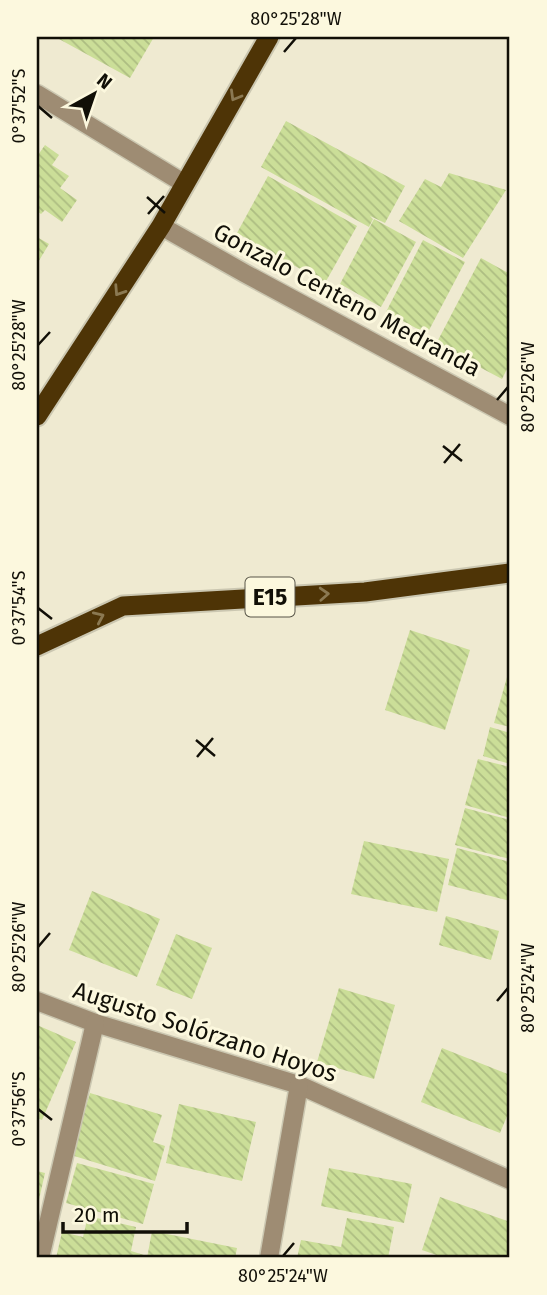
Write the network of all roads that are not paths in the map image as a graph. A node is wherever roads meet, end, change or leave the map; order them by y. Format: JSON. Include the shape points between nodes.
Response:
{"nodes":[{"id":1,"x":269,"y":37,"type":"edge"},
{"id":2,"x":37,"y":94,"type":"edge"},
{"id":3,"x":185,"y":184,"type":"junction"},
{"id":4,"x":161,"y":226,"type":"junction"},
{"id":5,"x":37,"y":416,"type":"edge"},
{"id":6,"x":510,"y":416,"type":"edge"},
{"id":7,"x":510,"y":573,"type":"edge"},
{"id":8,"x":37,"y":646,"type":"edge"},
{"id":9,"x":37,"y":1002,"type":"edge"},
{"id":10,"x":95,"y":1023,"type":"junction"},
{"id":11,"x":299,"y":1085,"type":"junction"},
{"id":12,"x":510,"y":1180,"type":"edge"},
{"id":13,"x":40,"y":1258,"type":"edge"},
{"id":14,"x":269,"y":1258,"type":"edge"}],
"edges":[{"from":1,"to":3,"type":"highway","one_way":true},
{"from":2,"to":3,"type":"street"},
{"from":3,"to":4,"type":"highway"},
{"from":4,"to":5,"type":"highway","one_way":true},
{"from":4,"to":6,"type":"street","name":"Gonzalo Centeno Medranda"},
{"from":8,"to":7,"type":"highway","number":"E15","one_way":true,"via":[[123,606],[365,592]]},
{"from":9,"to":10,"type":"street","name":"Augusto Solórzano Hoyos"},
{"from":10,"to":11,"type":"street","name":"Augusto Solórzano Hoyos"},
{"from":10,"to":13,"type":"street"},
{"from":11,"to":12,"type":"street","name":"Augusto Solórzano Hoyos"},
{"from":11,"to":14,"type":"street"}]}
